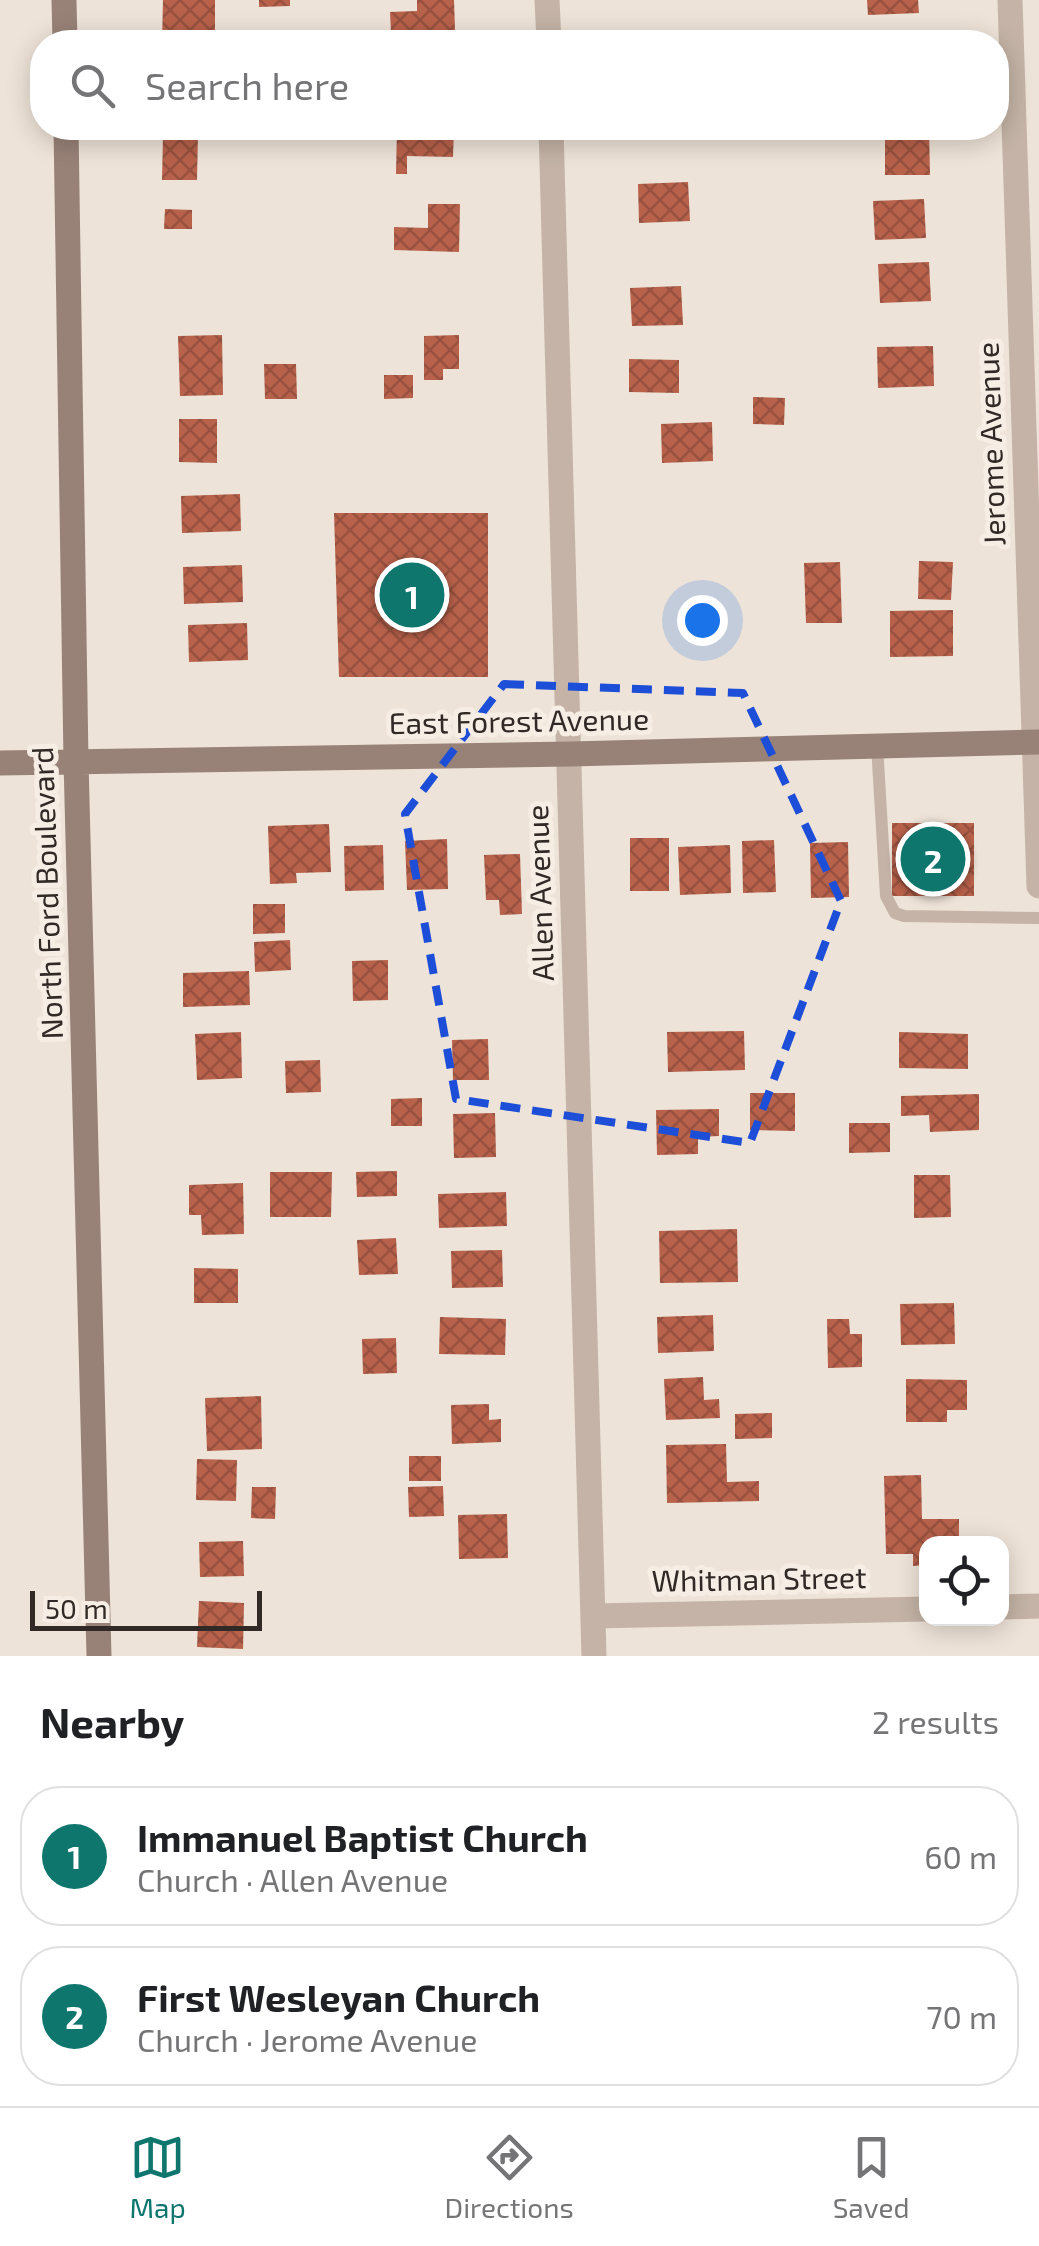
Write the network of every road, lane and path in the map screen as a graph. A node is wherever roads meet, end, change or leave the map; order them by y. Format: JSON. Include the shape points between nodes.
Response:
{"nodes":[{"id":1,"x":64,"y":0,"type":"edge"},
{"id":2,"x":548,"y":0,"type":"edge"},
{"id":3,"x":1010,"y":0,"type":"edge"},
{"id":4,"x":65,"y":30,"type":"edge"},
{"id":5,"x":549,"y":30,"type":"edge"},
{"id":6,"x":66,"y":140,"type":"edge"},
{"id":7,"x":551,"y":140,"type":"edge"},
{"id":8,"x":1036,"y":742,"type":"edge"},
{"id":9,"x":877,"y":745,"type":"junction"},
{"id":10,"x":570,"y":754,"type":"junction"},
{"id":11,"x":76,"y":761,"type":"junction"},
{"id":12,"x":0,"y":763,"type":"edge"},
{"id":13,"x":1039,"y":886,"type":"edge"},
{"id":14,"x":1039,"y":918,"type":"edge"},
{"id":15,"x":1039,"y":1606,"type":"edge"},
{"id":16,"x":1009,"y":1607,"type":"edge"},
{"id":17,"x":919,"y":1609,"type":"edge"},
{"id":18,"x":593,"y":1616,"type":"junction"},
{"id":19,"x":100,"y":1656,"type":"edge"},
{"id":20,"x":594,"y":1656,"type":"edge"}],
"edges":[{"from":1,"to":4,"type":"main road"},
{"from":2,"to":5,"type":"street"},
{"from":3,"to":8,"type":"street","name":"Jerome Avenue"},
{"from":6,"to":11,"type":"main road","name":"North Ford Boulevard"},
{"from":7,"to":10,"type":"street","name":"Allen Avenue"},
{"from":8,"to":9,"type":"main road","name":"East Forest Avenue"},
{"from":8,"to":13,"type":"street","name":"Jerome Avenue"},
{"from":9,"to":10,"type":"main road","name":"East Forest Avenue"},
{"from":9,"to":14,"type":"lane","via":[[886,896],[895,912]]},
{"from":10,"to":11,"type":"main road","name":"East Forest Avenue"},
{"from":10,"to":18,"type":"street","name":"Allen Avenue"},
{"from":11,"to":12,"type":"main road","name":"East Forest Avenue"},
{"from":11,"to":19,"type":"main road","name":"North Ford Boulevard"},
{"from":15,"to":16,"type":"street"},
{"from":17,"to":18,"type":"street","name":"Whitman Street"},
{"from":18,"to":20,"type":"street","name":"Allen Avenue"}]}
